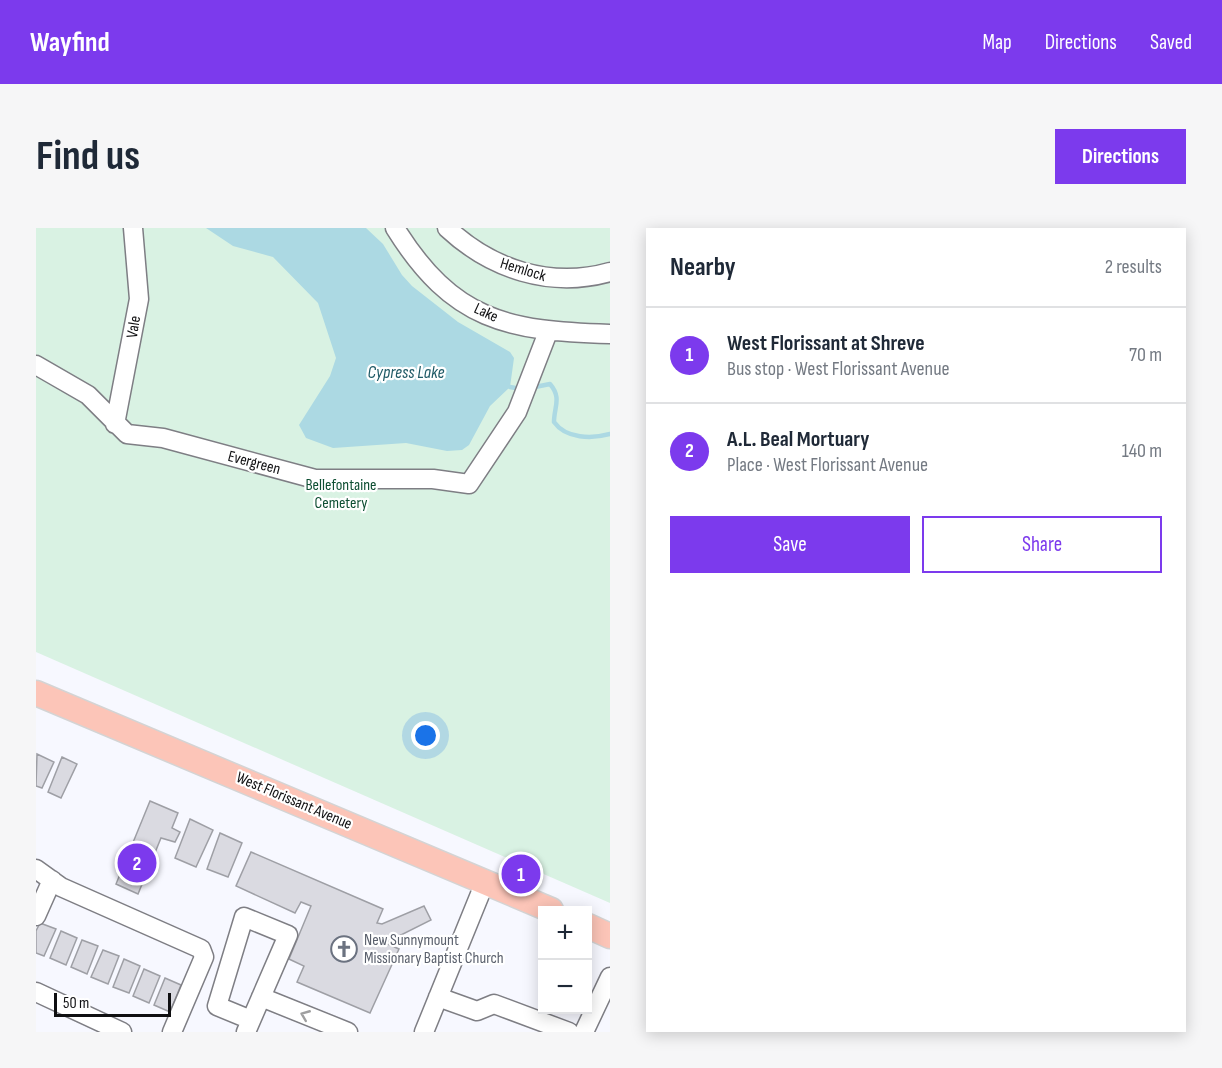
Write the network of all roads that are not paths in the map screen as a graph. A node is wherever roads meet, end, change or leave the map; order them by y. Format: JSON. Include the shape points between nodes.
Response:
{"nodes":[{"id":1,"x":133,"y":228,"type":"edge"},
{"id":2,"x":395,"y":228,"type":"edge"},
{"id":3,"x":447,"y":228,"type":"edge"},
{"id":4,"x":610,"y":272,"type":"edge"},
{"id":5,"x":548,"y":332,"type":"junction"},
{"id":6,"x":610,"y":334,"type":"edge"},
{"id":7,"x":36,"y":365,"type":"edge"},
{"id":8,"x":115,"y":424,"type":"junction"},
{"id":9,"x":36,"y":693,"type":"edge"},
{"id":10,"x":36,"y":869,"type":"edge"},
{"id":11,"x":52,"y":880,"type":"junction"},
{"id":12,"x":485,"y":882,"type":"junction"},
{"id":13,"x":542,"y":906,"type":"edge"},
{"id":14,"x":36,"y":916,"type":"edge"},
{"id":15,"x":592,"y":928,"type":"edge"},
{"id":16,"x":610,"y":936,"type":"edge"},
{"id":17,"x":610,"y":977,"type":"edge"},
{"id":18,"x":36,"y":992,"type":"edge"},
{"id":19,"x":438,"y":997,"type":"junction"},
{"id":20,"x":261,"y":998,"type":"junction"},
{"id":21,"x":249,"y":1026,"type":"edge"},
{"id":22,"x":122,"y":1032,"type":"edge"},
{"id":23,"x":172,"y":1032,"type":"edge"},
{"id":24,"x":348,"y":1032,"type":"edge"},
{"id":25,"x":424,"y":1032,"type":"edge"},
{"id":26,"x":569,"y":1032,"type":"edge"},
{"id":27,"x":584,"y":1032,"type":"edge"}],
"edges":[{"from":1,"to":8,"type":"street","name":"Vale","via":[[139,299]]},
{"from":2,"to":5,"type":"street","name":"Lake","via":[[434,281],[464,303],[519,327]]},
{"from":3,"to":4,"type":"street","name":"Hemlock","via":[[470,249],[514,270],[555,279]]},
{"from":5,"to":6,"type":"street","name":"Lake"},
{"from":5,"to":8,"type":"street","name":"Evergreen","via":[[516,412],[469,484],[433,478],[315,479],[163,438],[128,434]]},
{"from":7,"to":8,"type":"street","name":"Evergreen","via":[[88,395]]},
{"from":9,"to":12,"type":"main road","name":"West Florissant Avenue"},
{"from":10,"to":11,"type":"street"},
{"from":11,"to":14,"type":"street"},
{"from":11,"to":23,"type":"street","via":[[201,949],[204,957]]},
{"from":12,"to":13,"type":"main road","name":"West Florissant Avenue"},
{"from":12,"to":19,"type":"street"},
{"from":15,"to":16,"type":"main road"},
{"from":17,"to":27,"type":"street"},
{"from":18,"to":22,"type":"street"},
{"from":19,"to":25,"type":"street"},
{"from":19,"to":26,"type":"street","via":[[477,1011],[494,1004]]},
{"from":20,"to":21,"type":"street"},
{"from":20,"to":21,"type":"street","via":[[288,935],[244,917],[217,1006]]},
{"from":24,"to":20,"type":"street","one_way":true}]}
